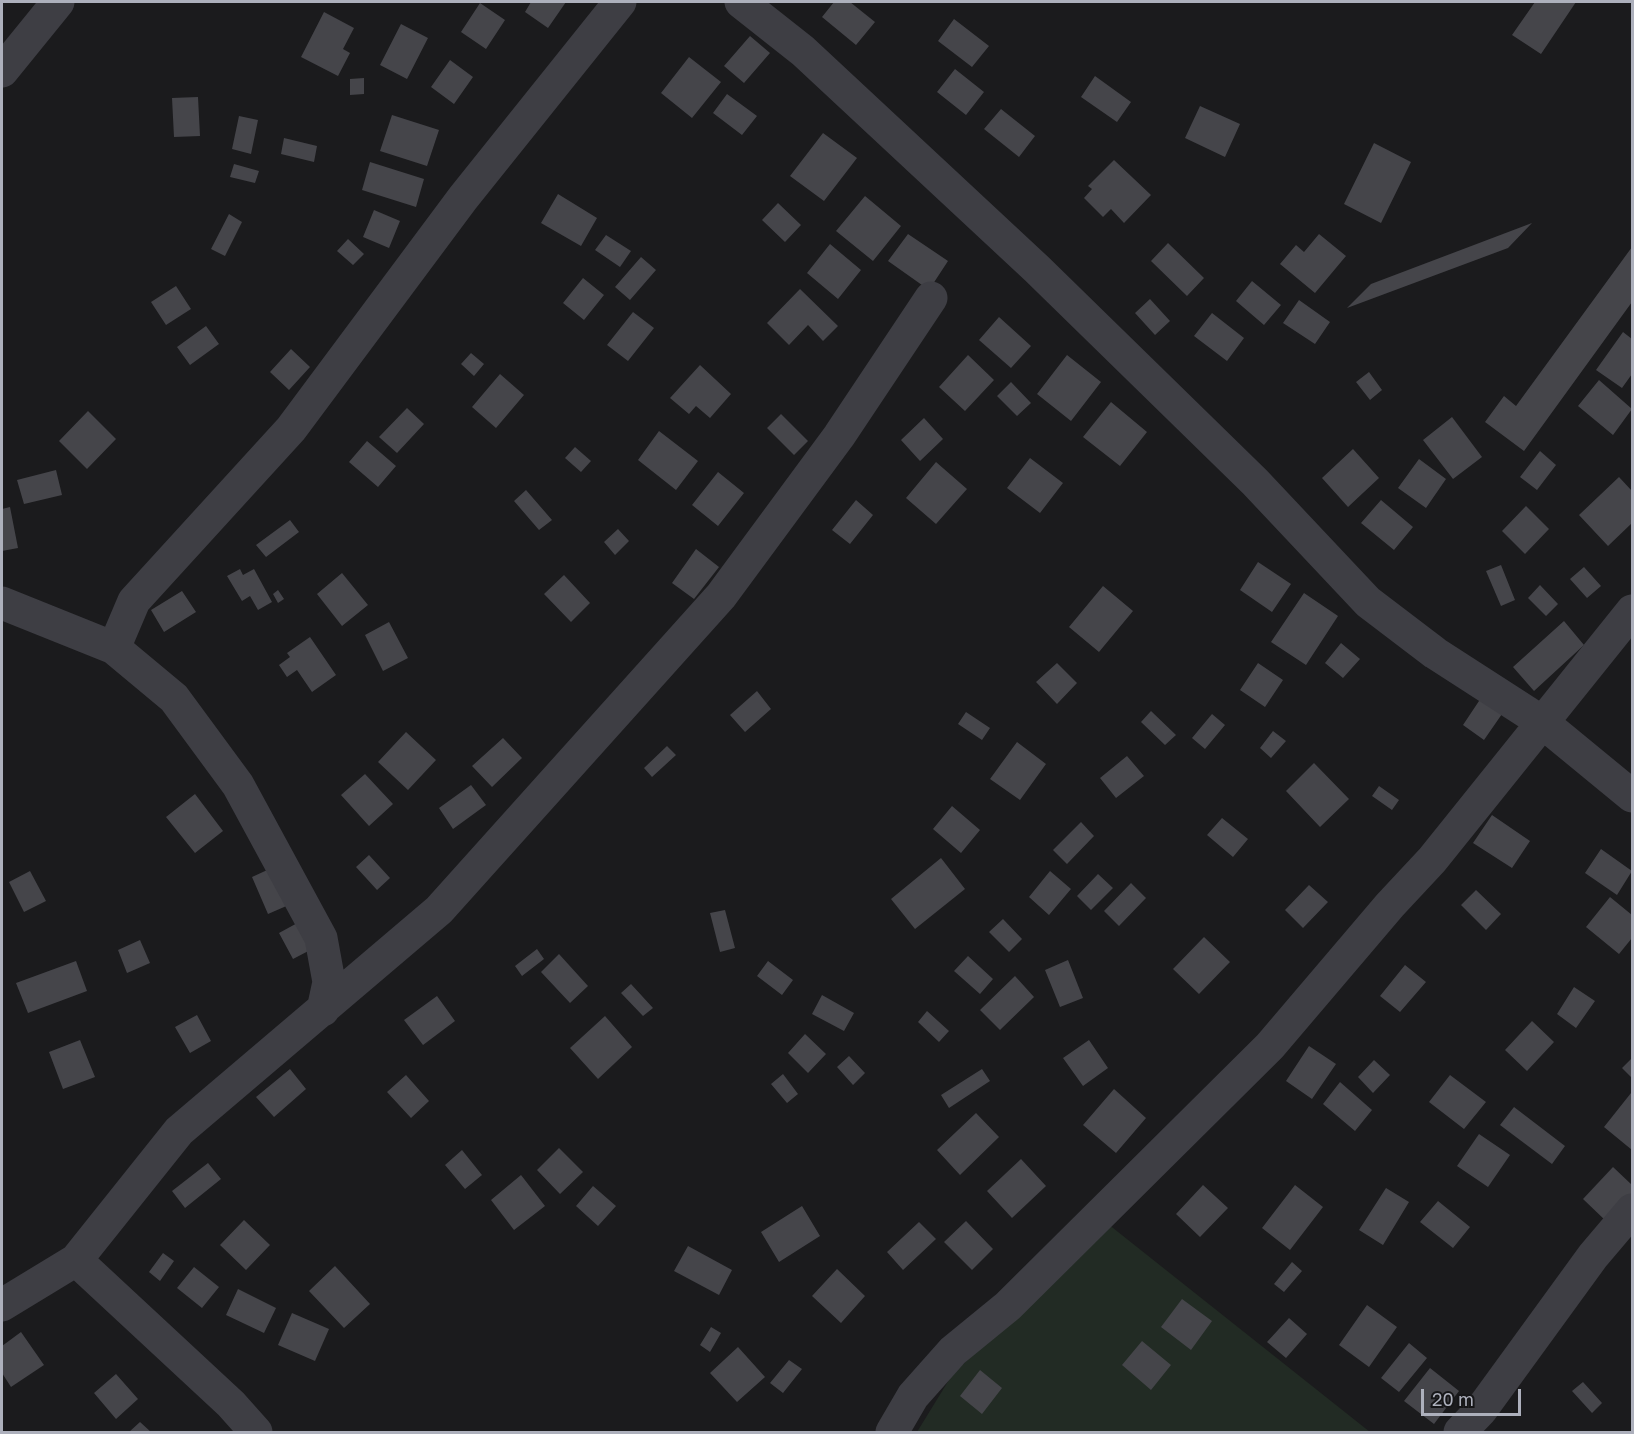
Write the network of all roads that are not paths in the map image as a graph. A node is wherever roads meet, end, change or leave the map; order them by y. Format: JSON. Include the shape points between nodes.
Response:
{"nodes":[{"id":1,"x":58,"y":2,"type":"edge"},
{"id":2,"x":620,"y":2,"type":"edge"},
{"id":3,"x":741,"y":2,"type":"edge"},
{"id":4,"x":2,"y":71,"type":"edge"},
{"id":5,"x":931,"y":298,"type":"dead end"},
{"id":6,"x":2,"y":603,"type":"edge"},
{"id":7,"x":1632,"y":611,"type":"edge"},
{"id":8,"x":114,"y":648,"type":"junction"},
{"id":9,"x":1542,"y":722,"type":"junction"},
{"id":10,"x":1632,"y":796,"type":"edge"},
{"id":11,"x":323,"y":1010,"type":"junction"},
{"id":12,"x":1632,"y":1210,"type":"edge"},
{"id":13,"x":76,"y":1260,"type":"junction"},
{"id":14,"x":2,"y":1305,"type":"edge"},
{"id":15,"x":256,"y":1432,"type":"edge"},
{"id":16,"x":892,"y":1432,"type":"edge"},
{"id":17,"x":1460,"y":1432,"type":"edge"}],
"edges":[{"from":1,"to":4,"type":"street"},
{"from":2,"to":8,"type":"street","via":[[463,198],[291,429],[134,601]]},
{"from":3,"to":9,"type":"street","via":[[803,51],[1037,270],[1255,482],[1368,602],[1435,654]]},
{"from":5,"to":11,"type":"street","via":[[839,436],[721,596],[439,910]]},
{"from":6,"to":8,"type":"street"},
{"from":7,"to":9,"type":"street"},
{"from":8,"to":11,"type":"street","via":[[174,698],[238,785],[321,938],[329,982]]},
{"from":9,"to":10,"type":"street"},
{"from":9,"to":16,"type":"street","via":[[1432,860],[1270,1046],[1008,1306],[953,1351],[913,1396]]},
{"from":11,"to":13,"type":"street","via":[[179,1131]]},
{"from":12,"to":17,"type":"street","via":[[1593,1256],[1481,1410]]},
{"from":13,"to":14,"type":"street"},
{"from":13,"to":15,"type":"street"}]}
